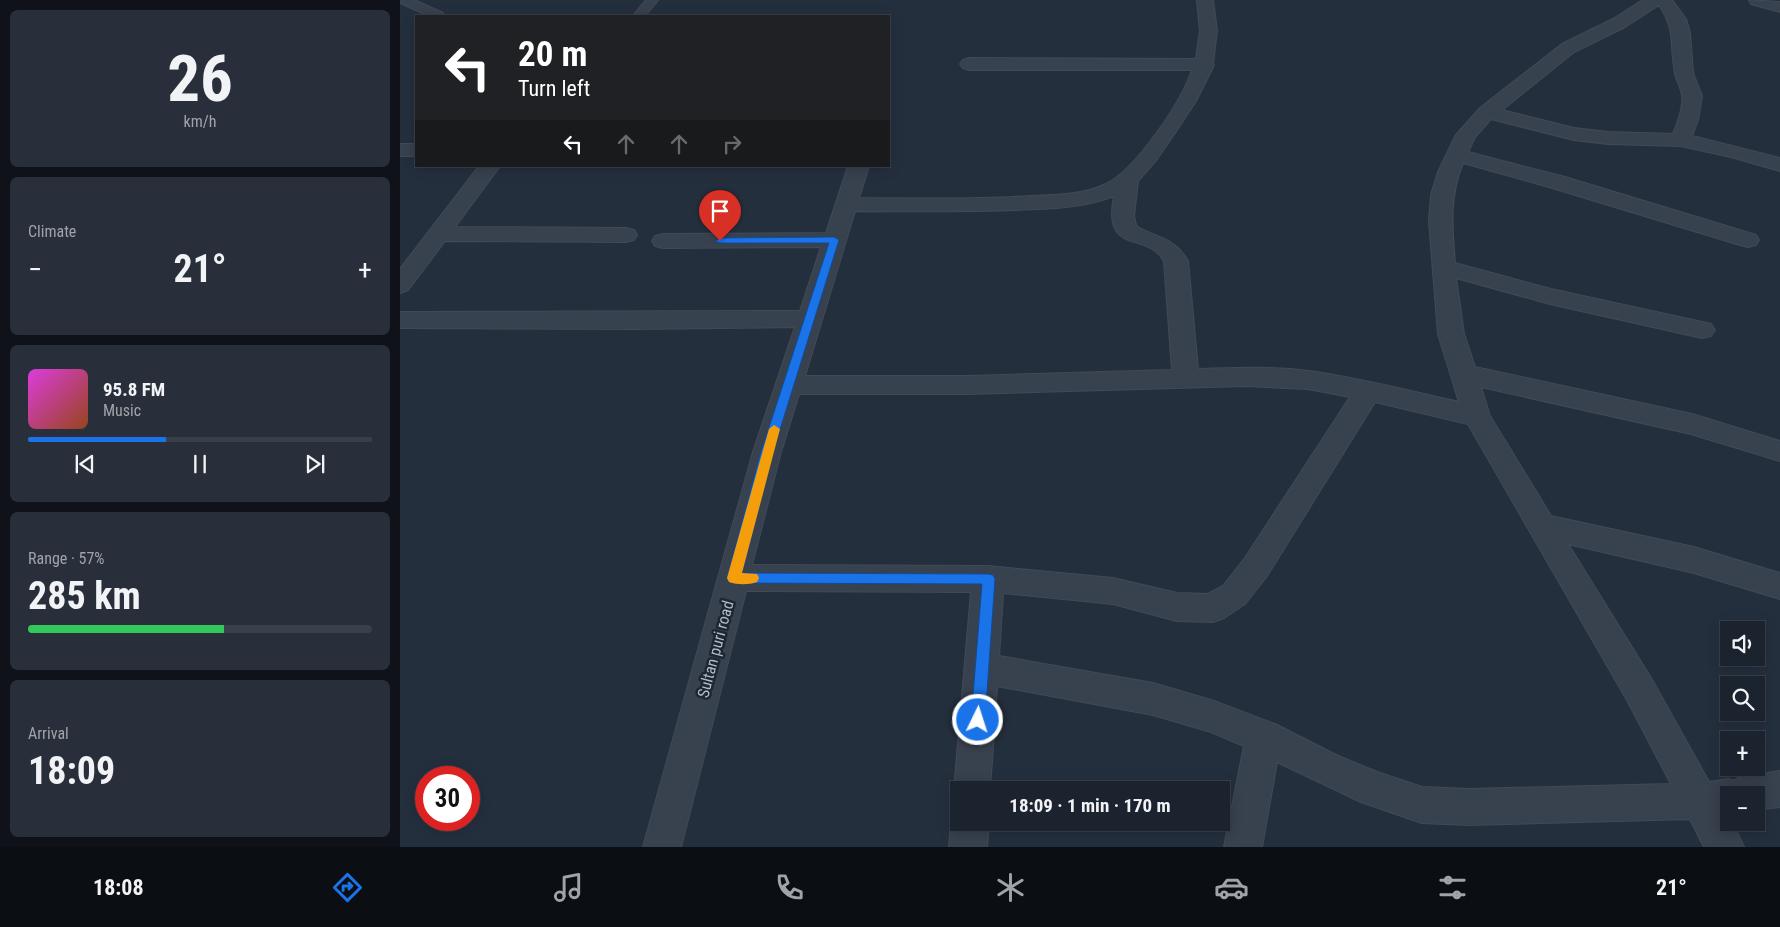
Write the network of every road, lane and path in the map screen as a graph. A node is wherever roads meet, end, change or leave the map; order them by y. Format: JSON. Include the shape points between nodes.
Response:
{"nodes":[{"id":1,"x":404,"y":0,"type":"edge"},
{"id":2,"x":652,"y":0,"type":"edge"},
{"id":3,"x":1205,"y":0,"type":"edge"},
{"id":4,"x":1655,"y":0,"type":"edge"},
{"id":5,"x":1664,"y":0,"type":"edge"},
{"id":6,"x":1757,"y":0,"type":"edge"},
{"id":7,"x":1780,"y":6,"type":"edge"},
{"id":8,"x":437,"y":15,"type":"edge"},
{"id":9,"x":640,"y":15,"type":"edge"},
{"id":10,"x":968,"y":64,"type":"dead end"},
{"id":11,"x":1205,"y":65,"type":"junction"},
{"id":12,"x":1487,"y":112,"type":"junction"},
{"id":13,"x":1681,"y":140,"type":"junction"},
{"id":14,"x":400,"y":150,"type":"edge"},
{"id":15,"x":415,"y":150,"type":"edge"},
{"id":16,"x":1456,"y":155,"type":"junction"},
{"id":17,"x":1780,"y":165,"type":"edge"},
{"id":18,"x":489,"y":167,"type":"edge"},
{"id":19,"x":859,"y":167,"type":"edge"},
{"id":20,"x":1128,"y":177,"type":"junction"},
{"id":21,"x":847,"y":205,"type":"junction"},
{"id":22,"x":440,"y":234,"type":"junction"},
{"id":23,"x":626,"y":235,"type":"dead end"},
{"id":24,"x":834,"y":240,"type":"junction"},
{"id":25,"x":1748,"y":240,"type":"dead end"},
{"id":26,"x":663,"y":241,"type":"dead end"},
{"id":27,"x":1444,"y":267,"type":"junction"},
{"id":28,"x":400,"y":284,"type":"edge"},
{"id":29,"x":811,"y":319,"type":"junction"},
{"id":30,"x":400,"y":320,"type":"edge"},
{"id":31,"x":1702,"y":330,"type":"dead end"},
{"id":32,"x":1463,"y":374,"type":"junction"},
{"id":33,"x":1186,"y":379,"type":"junction"},
{"id":34,"x":789,"y":385,"type":"junction"},
{"id":35,"x":1368,"y":391,"type":"junction"},
{"id":36,"x":1477,"y":416,"type":"junction"},
{"id":37,"x":1780,"y":451,"type":"edge"},
{"id":38,"x":1541,"y":526,"type":"junction"},
{"id":39,"x":734,"y":578,"type":"junction"},
{"id":40,"x":988,"y":579,"type":"junction"},
{"id":41,"x":1780,"y":586,"type":"edge"},
{"id":42,"x":982,"y":668,"type":"junction"},
{"id":43,"x":1264,"y":737,"type":"junction"},
{"id":44,"x":973,"y":781,"type":"edge"},
{"id":45,"x":1780,"y":789,"type":"edge"},
{"id":46,"x":1765,"y":791,"type":"edge"},
{"id":47,"x":1715,"y":799,"type":"edge"},
{"id":48,"x":969,"y":831,"type":"edge"},
{"id":49,"x":662,"y":847,"type":"edge"},
{"id":50,"x":968,"y":847,"type":"edge"},
{"id":51,"x":1243,"y":847,"type":"edge"},
{"id":52,"x":1725,"y":847,"type":"edge"}],
"edges":[{"from":1,"to":8,"type":"lane"},
{"from":2,"to":9,"type":"lane"},
{"from":3,"to":11,"type":"street","via":[[1209,35]]},
{"from":4,"to":12,"type":"street","via":[[1619,23],[1568,48]]},
{"from":5,"to":13,"type":"street","via":[[1677,19],[1684,73],[1692,96]]},
{"from":6,"to":7,"type":"street"},
{"from":10,"to":11,"type":"street"},
{"from":11,"to":20,"type":"street","via":[[1180,112],[1139,168]]},
{"from":12,"to":13,"type":"street","via":[[1574,134]]},
{"from":12,"to":16,"type":"street","via":[[1466,135]]},
{"from":13,"to":17,"type":"street"},
{"from":14,"to":15,"type":"street"},
{"from":16,"to":25,"type":"street","via":[[1558,182]]},
{"from":16,"to":27,"type":"street","via":[[1442,195],[1440,220]]},
{"from":18,"to":22,"type":"street"},
{"from":19,"to":21,"type":"street","name":"Sultan puri road"},
{"from":20,"to":21,"type":"street","via":[[1115,188],[1073,200]]},
{"from":20,"to":33,"type":"street","via":[[1123,222],[1127,230],[1164,245],[1173,252],[1176,261]]},
{"from":21,"to":24,"type":"street","name":"Sultan puri road"},
{"from":22,"to":23,"type":"street"},
{"from":22,"to":28,"type":"street"},
{"from":24,"to":26,"type":"street"},
{"from":24,"to":29,"type":"street","name":"Sultan puri road"},
{"from":27,"to":31,"type":"street","via":[[1550,296]]},
{"from":27,"to":32,"type":"street","via":[[1451,334]]},
{"from":29,"to":30,"type":"street"},
{"from":29,"to":34,"type":"street","name":"Sultan puri road"},
{"from":32,"to":36,"type":"street"},
{"from":32,"to":37,"type":"street","via":[[1692,424]]},
{"from":33,"to":34,"type":"street","via":[[968,385]]},
{"from":33,"to":35,"type":"street","via":[[1308,380]]},
{"from":34,"to":39,"type":"street","name":"Sultan puri road","via":[[767,452]]},
{"from":35,"to":36,"type":"street"},
{"from":35,"to":40,"type":"street","via":[[1256,566],[1234,596],[1213,608],[1177,606],[1113,591]]},
{"from":36,"to":38,"type":"street"},
{"from":38,"to":41,"type":"street","via":[[1694,560]]},
{"from":38,"to":47,"type":"street","via":[[1640,689]]},
{"from":39,"to":40,"type":"street"},
{"from":39,"to":49,"type":"street","name":"Sultan puri road"},
{"from":40,"to":42,"type":"street"},
{"from":42,"to":43,"type":"street","via":[[1153,699],[1214,717]]},
{"from":42,"to":44,"type":"street"},
{"from":43,"to":47,"type":"street","via":[[1374,789],[1422,805],[1468,807]]},
{"from":43,"to":51,"type":"street"},
{"from":45,"to":46,"type":"street"},
{"from":47,"to":52,"type":"street"},
{"from":48,"to":50,"type":"street"}]}
